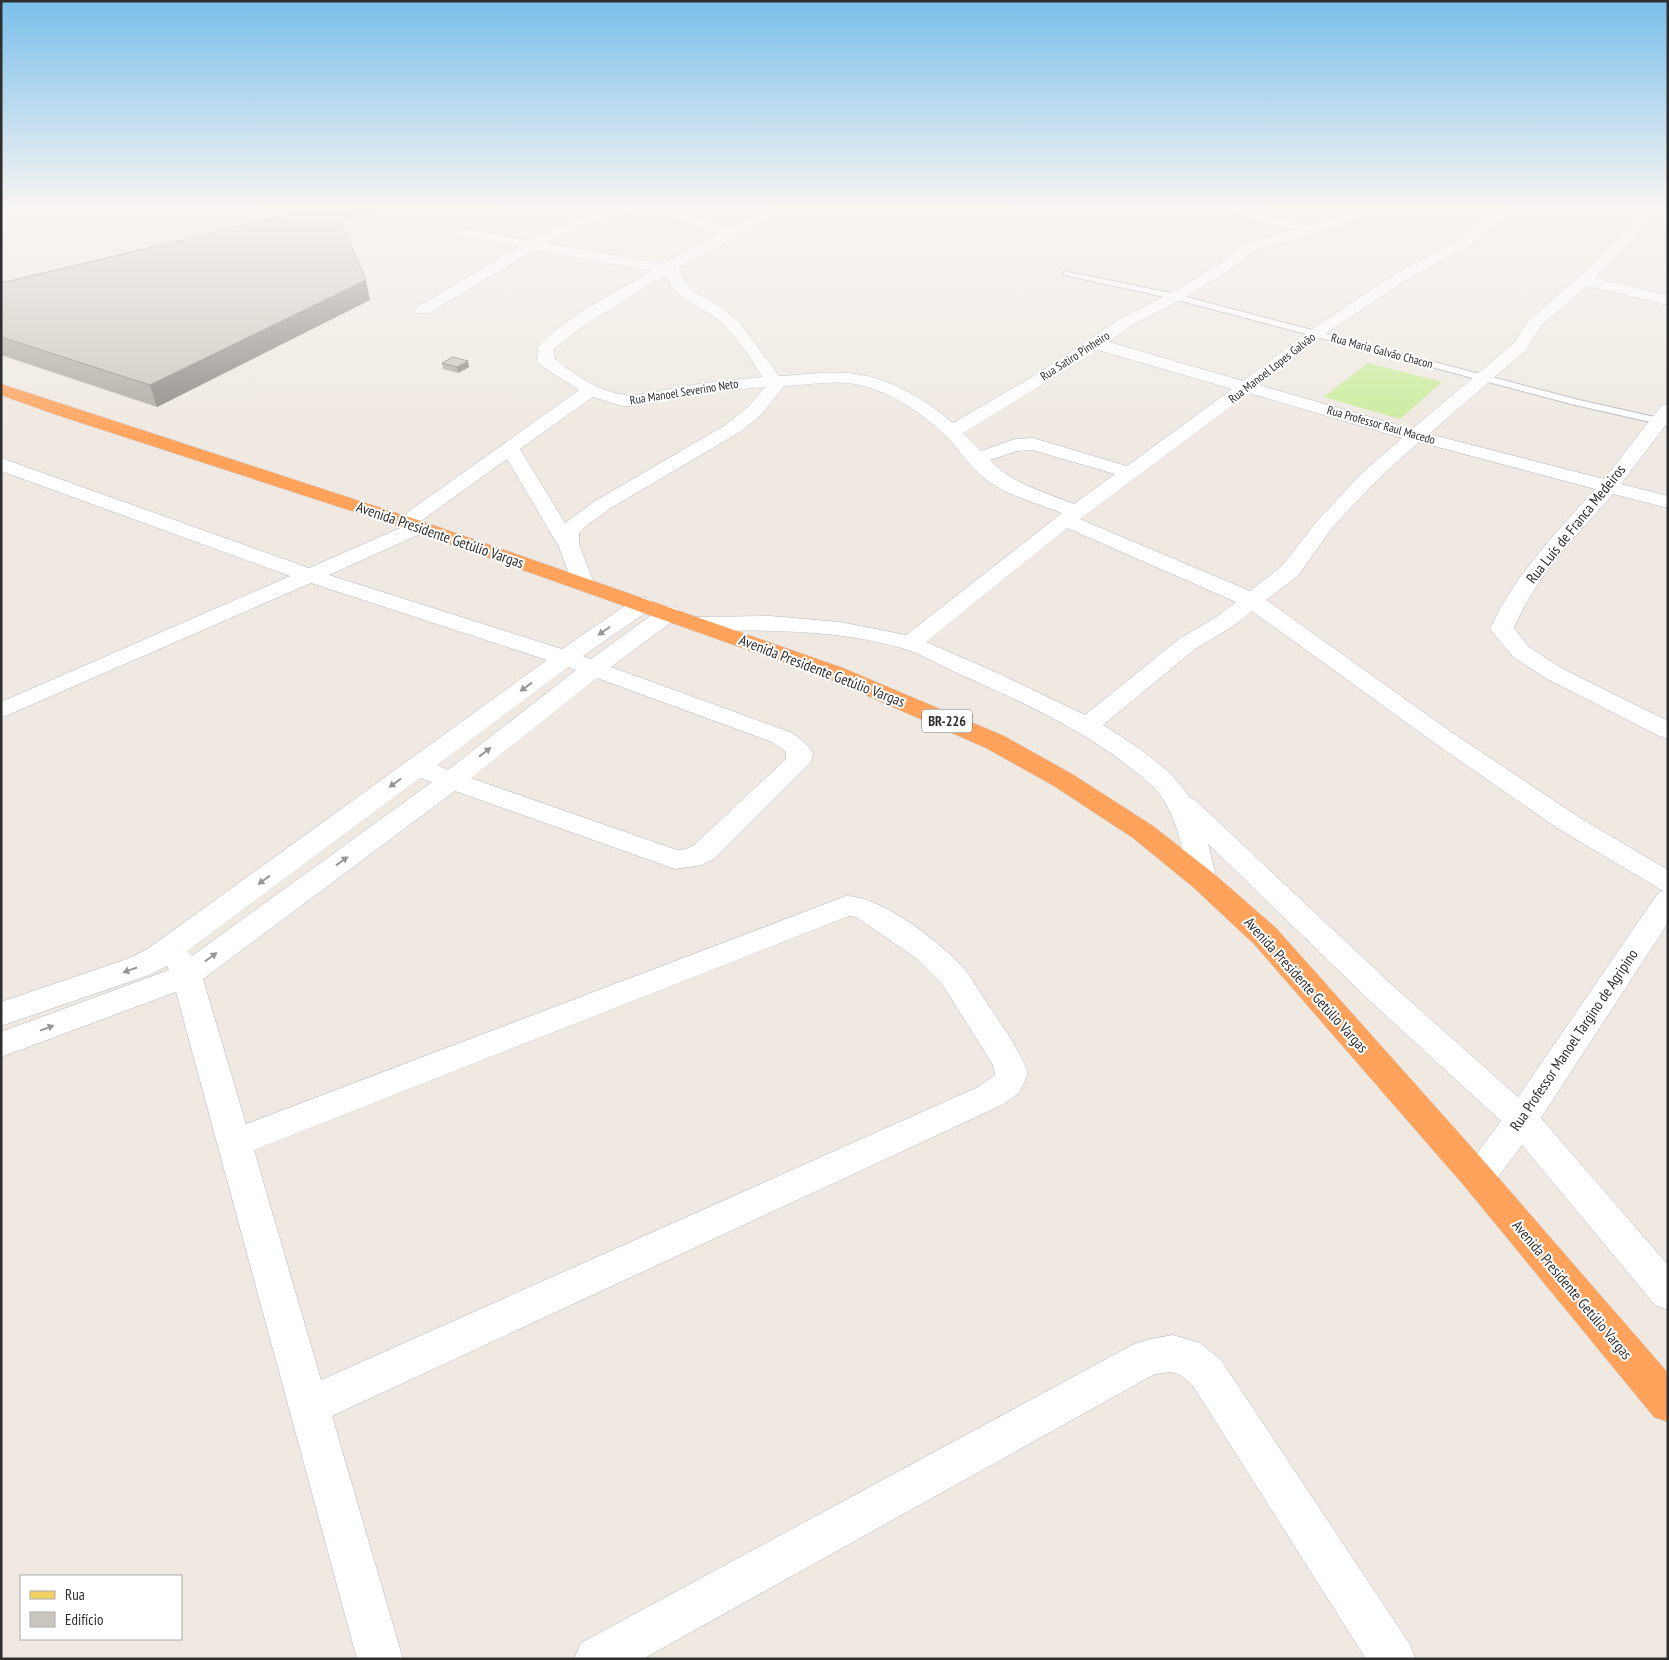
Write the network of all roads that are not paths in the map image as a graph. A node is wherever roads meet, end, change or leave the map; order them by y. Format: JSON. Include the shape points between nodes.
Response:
{"nodes":[{"id":1,"x":464,"y":285,"type":"edge"},
{"id":2,"x":637,"y":285,"type":"edge"},
{"id":3,"x":678,"y":285,"type":"edge"},
{"id":4,"x":1123,"y":285,"type":"edge"},
{"id":5,"x":1194,"y":285,"type":"edge"},
{"id":6,"x":1389,"y":285,"type":"edge"},
{"id":7,"x":1576,"y":285,"type":"edge"},
{"id":8,"x":1606,"y":285,"type":"edge"},
{"id":9,"x":1175,"y":297,"type":"junction"},
{"id":10,"x":1668,"y":300,"type":"edge"},
{"id":11,"x":422,"y":310,"type":"dead end"},
{"id":12,"x":1315,"y":334,"type":"junction"},
{"id":13,"x":1096,"y":344,"type":"junction"},
{"id":14,"x":1484,"y":378,"type":"junction"},
{"id":15,"x":773,"y":381,"type":"junction"},
{"id":16,"x":1248,"y":387,"type":"junction"},
{"id":17,"x":1,"y":389,"type":"edge"},
{"id":18,"x":591,"y":390,"type":"junction"},
{"id":19,"x":1665,"y":418,"type":"edge"},
{"id":20,"x":952,"y":432,"type":"junction"},
{"id":21,"x":1416,"y":436,"type":"junction"},
{"id":22,"x":510,"y":448,"type":"junction"},
{"id":23,"x":978,"y":458,"type":"junction"},
{"id":24,"x":1,"y":464,"type":"edge"},
{"id":25,"x":1132,"y":473,"type":"junction"},
{"id":26,"x":1609,"y":486,"type":"junction"},
{"id":27,"x":1668,"y":502,"type":"edge"},
{"id":28,"x":1071,"y":516,"type":"junction"},
{"id":29,"x":412,"y":525,"type":"junction"},
{"id":30,"x":567,"y":544,"type":"junction"},
{"id":31,"x":308,"y":575,"type":"junction"},
{"id":32,"x":583,"y":583,"type":"junction"},
{"id":33,"x":1251,"y":600,"type":"junction"},
{"id":34,"x":643,"y":604,"type":"junction"},
{"id":35,"x":669,"y":613,"type":"junction"},
{"id":36,"x":696,"y":624,"type":"junction"},
{"id":37,"x":910,"y":643,"type":"junction"},
{"id":38,"x":565,"y":658,"type":"junction"},
{"id":39,"x":593,"y":669,"type":"junction"},
{"id":40,"x":1,"y":711,"type":"edge"},
{"id":41,"x":1087,"y":726,"type":"junction"},
{"id":42,"x":1668,"y":731,"type":"edge"},
{"id":43,"x":418,"y":767,"type":"junction"},
{"id":44,"x":449,"y":780,"type":"junction"},
{"id":45,"x":1176,"y":797,"type":"junction"},
{"id":46,"x":1203,"y":880,"type":"junction"},
{"id":47,"x":1668,"y":883,"type":"edge"},
{"id":48,"x":1668,"y":900,"type":"edge"},
{"id":49,"x":180,"y":961,"type":"junction"},
{"id":50,"x":1,"y":1014,"type":"edge"},
{"id":51,"x":1,"y":1045,"type":"edge"},
{"id":52,"x":1522,"y":1120,"type":"junction"},
{"id":53,"x":235,"y":1143,"type":"junction"},
{"id":54,"x":1478,"y":1178,"type":"junction"},
{"id":55,"x":1668,"y":1293,"type":"edge"},
{"id":56,"x":1668,"y":1403,"type":"edge"},
{"id":57,"x":309,"y":1406,"type":"junction"},
{"id":58,"x":380,"y":1659,"type":"edge"},
{"id":59,"x":597,"y":1659,"type":"edge"},
{"id":60,"x":1393,"y":1659,"type":"edge"}],
"edges":[{"from":1,"to":11,"type":"street"},
{"from":2,"to":18,"type":"street","name":"Rua Manoel Severino Neto","via":[[577,323],[546,348],[546,361]]},
{"from":3,"to":15,"type":"street","via":[[733,324],[767,368]]},
{"from":4,"to":9,"type":"lane","name":"Rua Maria Galvão Chacon"},
{"from":5,"to":9,"type":"street","name":"Rua Satiro Pinheiro"},
{"from":6,"to":12,"type":"street","name":"Rua Manoel Lopes Galvão"},
{"from":7,"to":14,"type":"street","via":[[1534,323],[1520,346]]},
{"from":8,"to":10,"type":"street"},
{"from":9,"to":12,"type":"lane","name":"Rua Maria Galvão Chacon"},
{"from":9,"to":13,"type":"street","name":"Rua Satiro Pinheiro","via":[[1126,322]]},
{"from":12,"to":14,"type":"lane","name":"Rua Maria Galvão Chacon"},
{"from":12,"to":16,"type":"street","name":"Rua Manoel Lopes Galvão"},
{"from":13,"to":16,"type":"street","name":"Rua Professor Raul Macedo"},
{"from":13,"to":20,"type":"street","name":"Rua Satiro Pinheiro"},
{"from":14,"to":19,"type":"lane","name":"Rua Maria Galvão Chacon","via":[[1578,403]]},
{"from":14,"to":21,"type":"street"},
{"from":15,"to":18,"type":"street","name":"Rua Manoel Severino Neto","via":[[704,388],[633,401],[613,399]]},
{"from":15,"to":20,"type":"street","name":"Rua Manoel Severino Neto","via":[[847,378],[874,383],[900,393]]},
{"from":15,"to":30,"type":"street","via":[[770,394],[744,423],[600,506],[569,533]]},
{"from":16,"to":21,"type":"street","name":"Rua Professor Raul Macedo"},
{"from":16,"to":25,"type":"street","name":"Rua Manoel Lopes Galvão"},
{"from":17,"to":29,"type":"highway","name":"Avenida Presidente Getúlio Vargas","number":"BR-226"},
{"from":18,"to":22,"type":"street"},
{"from":19,"to":26,"type":"street","name":"Rua Luís de Franca Medeiros"},
{"from":20,"to":23,"type":"street","name":"Rua Manoel Severino Neto"},
{"from":21,"to":26,"type":"street","name":"Rua Professor Raul Macedo"},
{"from":21,"to":33,"type":"street","via":[[1370,476],[1324,526],[1290,571]]},
{"from":22,"to":29,"type":"street"},
{"from":22,"to":30,"type":"street"},
{"from":23,"to":25,"type":"street","via":[[1015,445],[1033,444]]},
{"from":23,"to":28,"type":"street","name":"Rua Manoel Severino Neto","via":[[988,470],[1008,484]]},
{"from":24,"to":31,"type":"street"},
{"from":25,"to":28,"type":"street","name":"Rua Manoel Lopes Galvão"},
{"from":26,"to":27,"type":"street","name":"Rua Professor Raul Macedo"},
{"from":26,"to":42,"type":"street","name":"Rua Luís de Franca Medeiros","via":[[1548,555],[1511,608],[1502,629],[1521,652],[1555,674]]},
{"from":28,"to":33,"type":"street","name":"Rua Manoel Severino Neto"},
{"from":28,"to":37,"type":"street","name":"Rua Manoel Lopes Galvão"},
{"from":29,"to":31,"type":"street"},
{"from":29,"to":32,"type":"highway","name":"Avenida Presidente Getúlio Vargas","number":"BR-226"},
{"from":30,"to":32,"type":"street"},
{"from":31,"to":38,"type":"street"},
{"from":31,"to":40,"type":"street"},
{"from":32,"to":34,"type":"highway","name":"Avenida Presidente Getúlio Vargas","number":"BR-226"},
{"from":33,"to":41,"type":"street","via":[[1224,622],[1187,644]]},
{"from":33,"to":47,"type":"street","name":"Rua Manoel Severino Neto","via":[[1445,739],[1568,822]]},
{"from":34,"to":35,"type":"highway","name":"Avenida Presidente Getúlio Vargas","number":"BR-226"},
{"from":34,"to":38,"type":"street","one_way":true},
{"from":35,"to":36,"type":"highway","name":"Avenida Presidente Getúlio Vargas","number":"BR-226"},
{"from":35,"to":39,"type":"street"},
{"from":36,"to":37,"type":"street","via":[[770,623],[831,628]]},
{"from":36,"to":46,"type":"highway","name":"Avenida Presidente Getúlio Vargas","number":"BR-226","via":[[835,673],[995,742],[1064,780],[1143,832]]},
{"from":37,"to":41,"type":"street"},
{"from":38,"to":39,"type":"street"},
{"from":38,"to":43,"type":"street","one_way":true},
{"from":44,"to":39,"type":"street","one_way":true},
{"from":39,"to":44,"type":"street","via":[[781,737],[800,753],[798,762],[705,852],[675,860]]},
{"from":41,"to":45,"type":"street","via":[[1145,767]]},
{"from":43,"to":44,"type":"street"},
{"from":43,"to":49,"type":"street","one_way":true},
{"from":49,"to":44,"type":"street","one_way":true,"via":[[429,798]]},
{"from":45,"to":46,"type":"street","via":[[1191,829]]},
{"from":45,"to":52,"type":"street","via":[[1381,994]]},
{"from":46,"to":54,"type":"highway","name":"Avenida Presidente Getúlio Vargas","number":"BR-226","via":[[1265,936]]},
{"from":48,"to":52,"type":"street","name":"Rua Professor Manoel Targino de Agripino"},
{"from":49,"to":50,"type":"street","one_way":true,"via":[[138,966]]},
{"from":51,"to":49,"type":"street","one_way":true,"via":[[141,994]]},
{"from":49,"to":53,"type":"street"},
{"from":52,"to":54,"type":"street","name":"Rua Professor Manoel Targino de Agripino"},
{"from":52,"to":55,"type":"street"},
{"from":53,"to":57,"type":"street"},
{"from":53,"to":57,"type":"street","via":[[846,906],[866,910],[927,950],[953,976],[1008,1062],[1012,1074],[1006,1084],[990,1096]]},
{"from":54,"to":56,"type":"highway","name":"Avenida Presidente Getúlio Vargas","number":"BR-226"},
{"from":57,"to":58,"type":"street"},
{"from":59,"to":60,"type":"street","via":[[1146,1358],[1166,1353],[1194,1359],[1208,1373]]}]}
